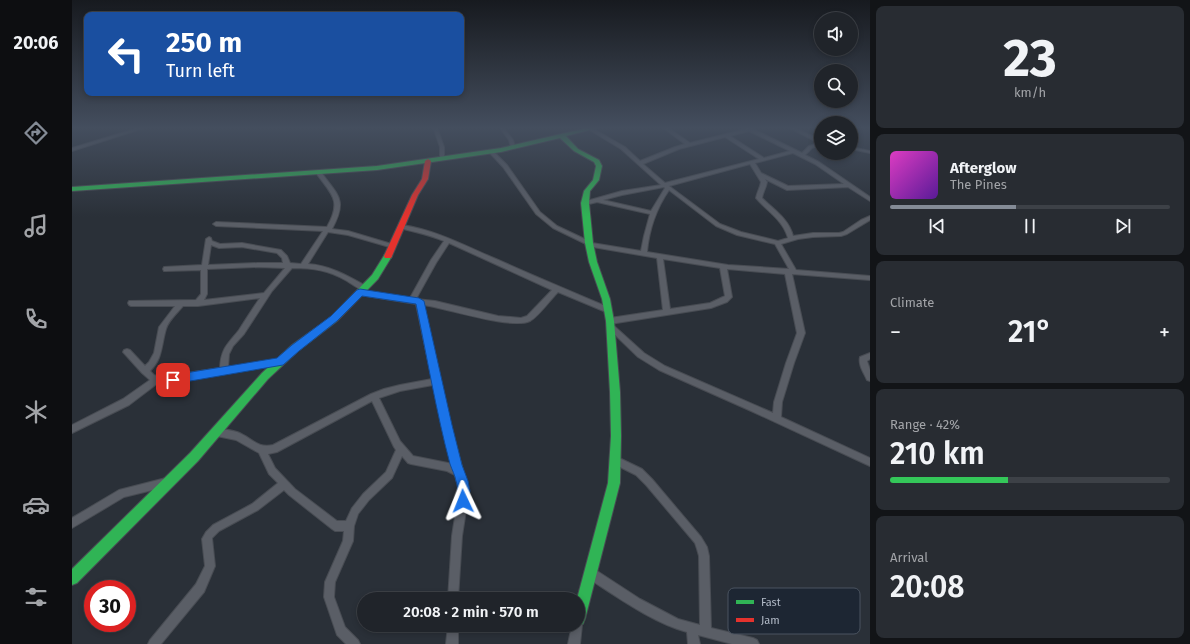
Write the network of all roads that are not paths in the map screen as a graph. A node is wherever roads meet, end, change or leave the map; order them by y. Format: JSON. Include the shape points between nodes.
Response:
{"nodes":[{"id":1,"x":454,"y":157,"type":"edge"},
{"id":2,"x":496,"y":157,"type":"edge"},
{"id":3,"x":589,"y":157,"type":"edge"},
{"id":4,"x":633,"y":157,"type":"edge"},
{"id":5,"x":653,"y":157,"type":"edge"},
{"id":6,"x":759,"y":157,"type":"edge"},
{"id":7,"x":775,"y":157,"type":"edge"},
{"id":8,"x":806,"y":157,"type":"edge"},
{"id":9,"x":442,"y":159,"type":"joint"},
{"id":10,"x":764,"y":160,"type":"junction"},
{"id":11,"x":428,"y":161,"type":"junction"},
{"id":12,"x":640,"y":163,"type":"junction"},
{"id":13,"x":752,"y":163,"type":"junction"},
{"id":14,"x":319,"y":173,"type":"junction"},
{"id":15,"x":760,"y":174,"type":"junction"},
{"id":16,"x":850,"y":185,"type":"junction"},
{"id":17,"x":666,"y":186,"type":"junction"},
{"id":18,"x":72,"y":190,"type":"edge"},
{"id":19,"x":870,"y":199,"type":"edge"},
{"id":20,"x":596,"y":200,"type":"junction"},
{"id":21,"x":585,"y":203,"type":"junction"},
{"id":22,"x":653,"y":213,"type":"junction"},
{"id":23,"x":870,"y":218,"type":"edge"},
{"id":24,"x":216,"y":224,"type":"dead end"},
{"id":25,"x":402,"y":227,"type":"junction"},
{"id":26,"x":328,"y":229,"type":"junction"},
{"id":27,"x":792,"y":238,"type":"junction"},
{"id":28,"x":448,"y":240,"type":"junction"},
{"id":29,"x":779,"y":243,"type":"junction"},
{"id":30,"x":589,"y":244,"type":"junction"},
{"id":31,"x":392,"y":246,"type":"junction"},
{"id":32,"x":644,"y":254,"type":"junction"},
{"id":33,"x":660,"y":256,"type":"junction"},
{"id":34,"x":289,"y":265,"type":"junction"},
{"id":35,"x":205,"y":266,"type":"junction"},
{"id":36,"x":303,"y":266,"type":"junction"},
{"id":37,"x":723,"y":266,"type":"junction"},
{"id":38,"x":166,"y":269,"type":"dead end"},
{"id":39,"x":791,"y":271,"type":"junction"},
{"id":40,"x":870,"y":278,"type":"edge"},
{"id":41,"x":556,"y":289,"type":"junction"},
{"id":42,"x":362,"y":290,"type":"junction"},
{"id":43,"x":264,"y":295,"type":"junction"},
{"id":44,"x":416,"y":301,"type":"junction"},
{"id":45,"x":130,"y":303,"type":"dead end"},
{"id":46,"x":198,"y":303,"type":"junction"},
{"id":47,"x":180,"y":304,"type":"junction"},
{"id":48,"x":608,"y":310,"type":"junction"},
{"id":49,"x":667,"y":312,"type":"junction"},
{"id":50,"x":611,"y":324,"type":"junction"},
{"id":51,"x":127,"y":352,"type":"dead end"},
{"id":52,"x":870,"y":356,"type":"edge"},
{"id":53,"x":280,"y":362,"type":"junction"},
{"id":54,"x":224,"y":370,"type":"junction"},
{"id":55,"x":145,"y":371,"type":"junction"},
{"id":56,"x":870,"y":378,"type":"edge"},
{"id":57,"x":157,"y":379,"type":"junction"},
{"id":58,"x":437,"y":381,"type":"junction"},
{"id":59,"x":374,"y":396,"type":"junction"},
{"id":60,"x":777,"y":419,"type":"junction"},
{"id":61,"x":72,"y":429,"type":"edge"},
{"id":62,"x":215,"y":432,"type":"junction"},
{"id":63,"x":401,"y":449,"type":"junction"},
{"id":64,"x":262,"y":451,"type":"junction"},
{"id":65,"x":615,"y":460,"type":"junction"},
{"id":66,"x":870,"y":462,"type":"edge"},
{"id":67,"x":459,"y":472,"type":"junction"},
{"id":68,"x":170,"y":482,"type":"junction"},
{"id":69,"x":284,"y":484,"type":"junction"},
{"id":70,"x":72,"y":523,"type":"edge"},
{"id":71,"x":349,"y":526,"type":"junction"},
{"id":72,"x":590,"y":573,"type":"junction"},
{"id":73,"x":72,"y":578,"type":"edge"},
{"id":74,"x":453,"y":592,"type":"edge"},
{"id":75,"x":585,"y":592,"type":"edge"},
{"id":76,"x":692,"y":628,"type":"junction"},
{"id":77,"x":453,"y":632,"type":"edge"},
{"id":78,"x":576,"y":632,"type":"edge"},
{"id":79,"x":706,"y":632,"type":"junction"},
{"id":80,"x":154,"y":644,"type":"edge"},
{"id":81,"x":354,"y":644,"type":"edge"},
{"id":82,"x":452,"y":644,"type":"edge"},
{"id":83,"x":574,"y":644,"type":"edge"},
{"id":84,"x":694,"y":644,"type":"edge"},
{"id":85,"x":753,"y":644,"type":"edge"}],
"edges":[{"from":1,"to":9,"type":"main road"},
{"from":2,"to":30,"type":"street","via":[[538,213],[555,227]]},
{"from":3,"to":21,"type":"main road","via":[[597,161],[599,166],[596,180],[587,191]]},
{"from":4,"to":12,"type":"street"},
{"from":5,"to":12,"type":"street"},
{"from":6,"to":10,"type":"street"},
{"from":7,"to":10,"type":"street"},
{"from":8,"to":16,"type":"street"},
{"from":9,"to":11,"type":"main road"},
{"from":10,"to":13,"type":"street"},
{"from":11,"to":14,"type":"main road"},
{"from":11,"to":25,"type":"main road","via":[[425,179],[415,195]]},
{"from":12,"to":17,"type":"street"},
{"from":13,"to":15,"type":"street"},
{"from":13,"to":17,"type":"street"},
{"from":14,"to":18,"type":"main road"},
{"from":14,"to":26,"type":"street","via":[[337,198],[338,204],[335,218]]},
{"from":15,"to":16,"type":"street","via":[[787,188]]},
{"from":15,"to":27,"type":"street","via":[[764,182],[759,198],[788,227]]},
{"from":16,"to":19,"type":"street"},
{"from":17,"to":20,"type":"street"},
{"from":17,"to":22,"type":"street"},
{"from":17,"to":29,"type":"street","via":[[723,228]]},
{"from":20,"to":21,"type":"street"},
{"from":20,"to":22,"type":"street"},
{"from":21,"to":30,"type":"main road"},
{"from":22,"to":32,"type":"street","via":[[646,235]]},
{"from":23,"to":27,"type":"street","via":[[839,235]]},
{"from":24,"to":26,"type":"street"},
{"from":25,"to":28,"type":"street","via":[[426,231]]},
{"from":25,"to":31,"type":"main road"},
{"from":26,"to":31,"type":"street"},
{"from":26,"to":36,"type":"street"},
{"from":27,"to":29,"type":"street"},
{"from":28,"to":41,"type":"street"},
{"from":28,"to":44,"type":"street","via":[[433,262]]},
{"from":29,"to":39,"type":"street"},
{"from":30,"to":32,"type":"street"},
{"from":30,"to":48,"type":"main road"},
{"from":31,"to":42,"type":"main road","via":[[375,277]]},
{"from":32,"to":33,"type":"street"},
{"from":33,"to":37,"type":"street"},
{"from":33,"to":49,"type":"street"},
{"from":34,"to":35,"type":"street"},
{"from":34,"to":35,"type":"street","via":[[279,251],[242,245],[219,246],[209,240]]},
{"from":34,"to":36,"type":"street"},
{"from":34,"to":43,"type":"street"},
{"from":35,"to":38,"type":"street"},
{"from":35,"to":46,"type":"street","via":[[204,294]]},
{"from":36,"to":42,"type":"street","via":[[323,268],[341,275]]},
{"from":37,"to":39,"type":"street"},
{"from":37,"to":49,"type":"street","via":[[728,299],[711,305]]},
{"from":39,"to":40,"type":"street"},
{"from":39,"to":60,"type":"street","via":[[801,334],[778,402]]},
{"from":41,"to":44,"type":"street","via":[[529,318],[522,321],[498,319]]},
{"from":41,"to":48,"type":"street"},
{"from":42,"to":44,"type":"street"},
{"from":42,"to":53,"type":"main road","via":[[334,318]]},
{"from":43,"to":46,"type":"street"},
{"from":43,"to":54,"type":"street","via":[[240,334],[228,348]]},
{"from":44,"to":58,"type":"street"},
{"from":45,"to":47,"type":"street"},
{"from":46,"to":47,"type":"street"},
{"from":47,"to":55,"type":"street","via":[[163,327],[158,353]]},
{"from":48,"to":50,"type":"main road"},
{"from":49,"to":50,"type":"street"},
{"from":50,"to":60,"type":"street","via":[[641,355],[662,368]]},
{"from":50,"to":65,"type":"main road"},
{"from":51,"to":55,"type":"street"},
{"from":52,"to":56,"type":"street","via":[[863,359]]},
{"from":53,"to":54,"type":"street"},
{"from":53,"to":62,"type":"main road"},
{"from":54,"to":57,"type":"street","via":[[173,380]]},
{"from":55,"to":57,"type":"street"},
{"from":57,"to":61,"type":"street","via":[[126,402]]},
{"from":58,"to":59,"type":"street"},
{"from":58,"to":67,"type":"street"},
{"from":59,"to":63,"type":"street"},
{"from":59,"to":64,"type":"street","via":[[274,450]]},
{"from":60,"to":66,"type":"street"},
{"from":62,"to":64,"type":"street","via":[[237,436]]},
{"from":62,"to":68,"type":"main road"},
{"from":63,"to":67,"type":"street","via":[[411,460]]},
{"from":63,"to":71,"type":"street","via":[[389,475],[358,507]]},
{"from":64,"to":69,"type":"street","via":[[272,471]]},
{"from":65,"to":72,"type":"main road","via":[[614,483]]},
{"from":65,"to":79,"type":"street","via":[[639,472],[649,482],[702,547]]},
{"from":67,"to":74,"type":"street","via":[[464,491],[456,536]]},
{"from":68,"to":70,"type":"street","via":[[122,493]]},
{"from":68,"to":73,"type":"main road"},
{"from":69,"to":71,"type":"street","via":[[335,526]]},
{"from":69,"to":80,"type":"street","via":[[255,507],[216,528],[209,535],[207,539],[210,566],[200,588]]},
{"from":71,"to":81,"type":"street","via":[[348,541],[330,582],[329,597],[341,631]]},
{"from":72,"to":75,"type":"main road"},
{"from":72,"to":76,"type":"street","via":[[636,603],[676,624]]},
{"from":76,"to":79,"type":"street"},
{"from":76,"to":84,"type":"street"},
{"from":77,"to":82,"type":"street"},
{"from":78,"to":83,"type":"street"},
{"from":79,"to":85,"type":"street"}]}
